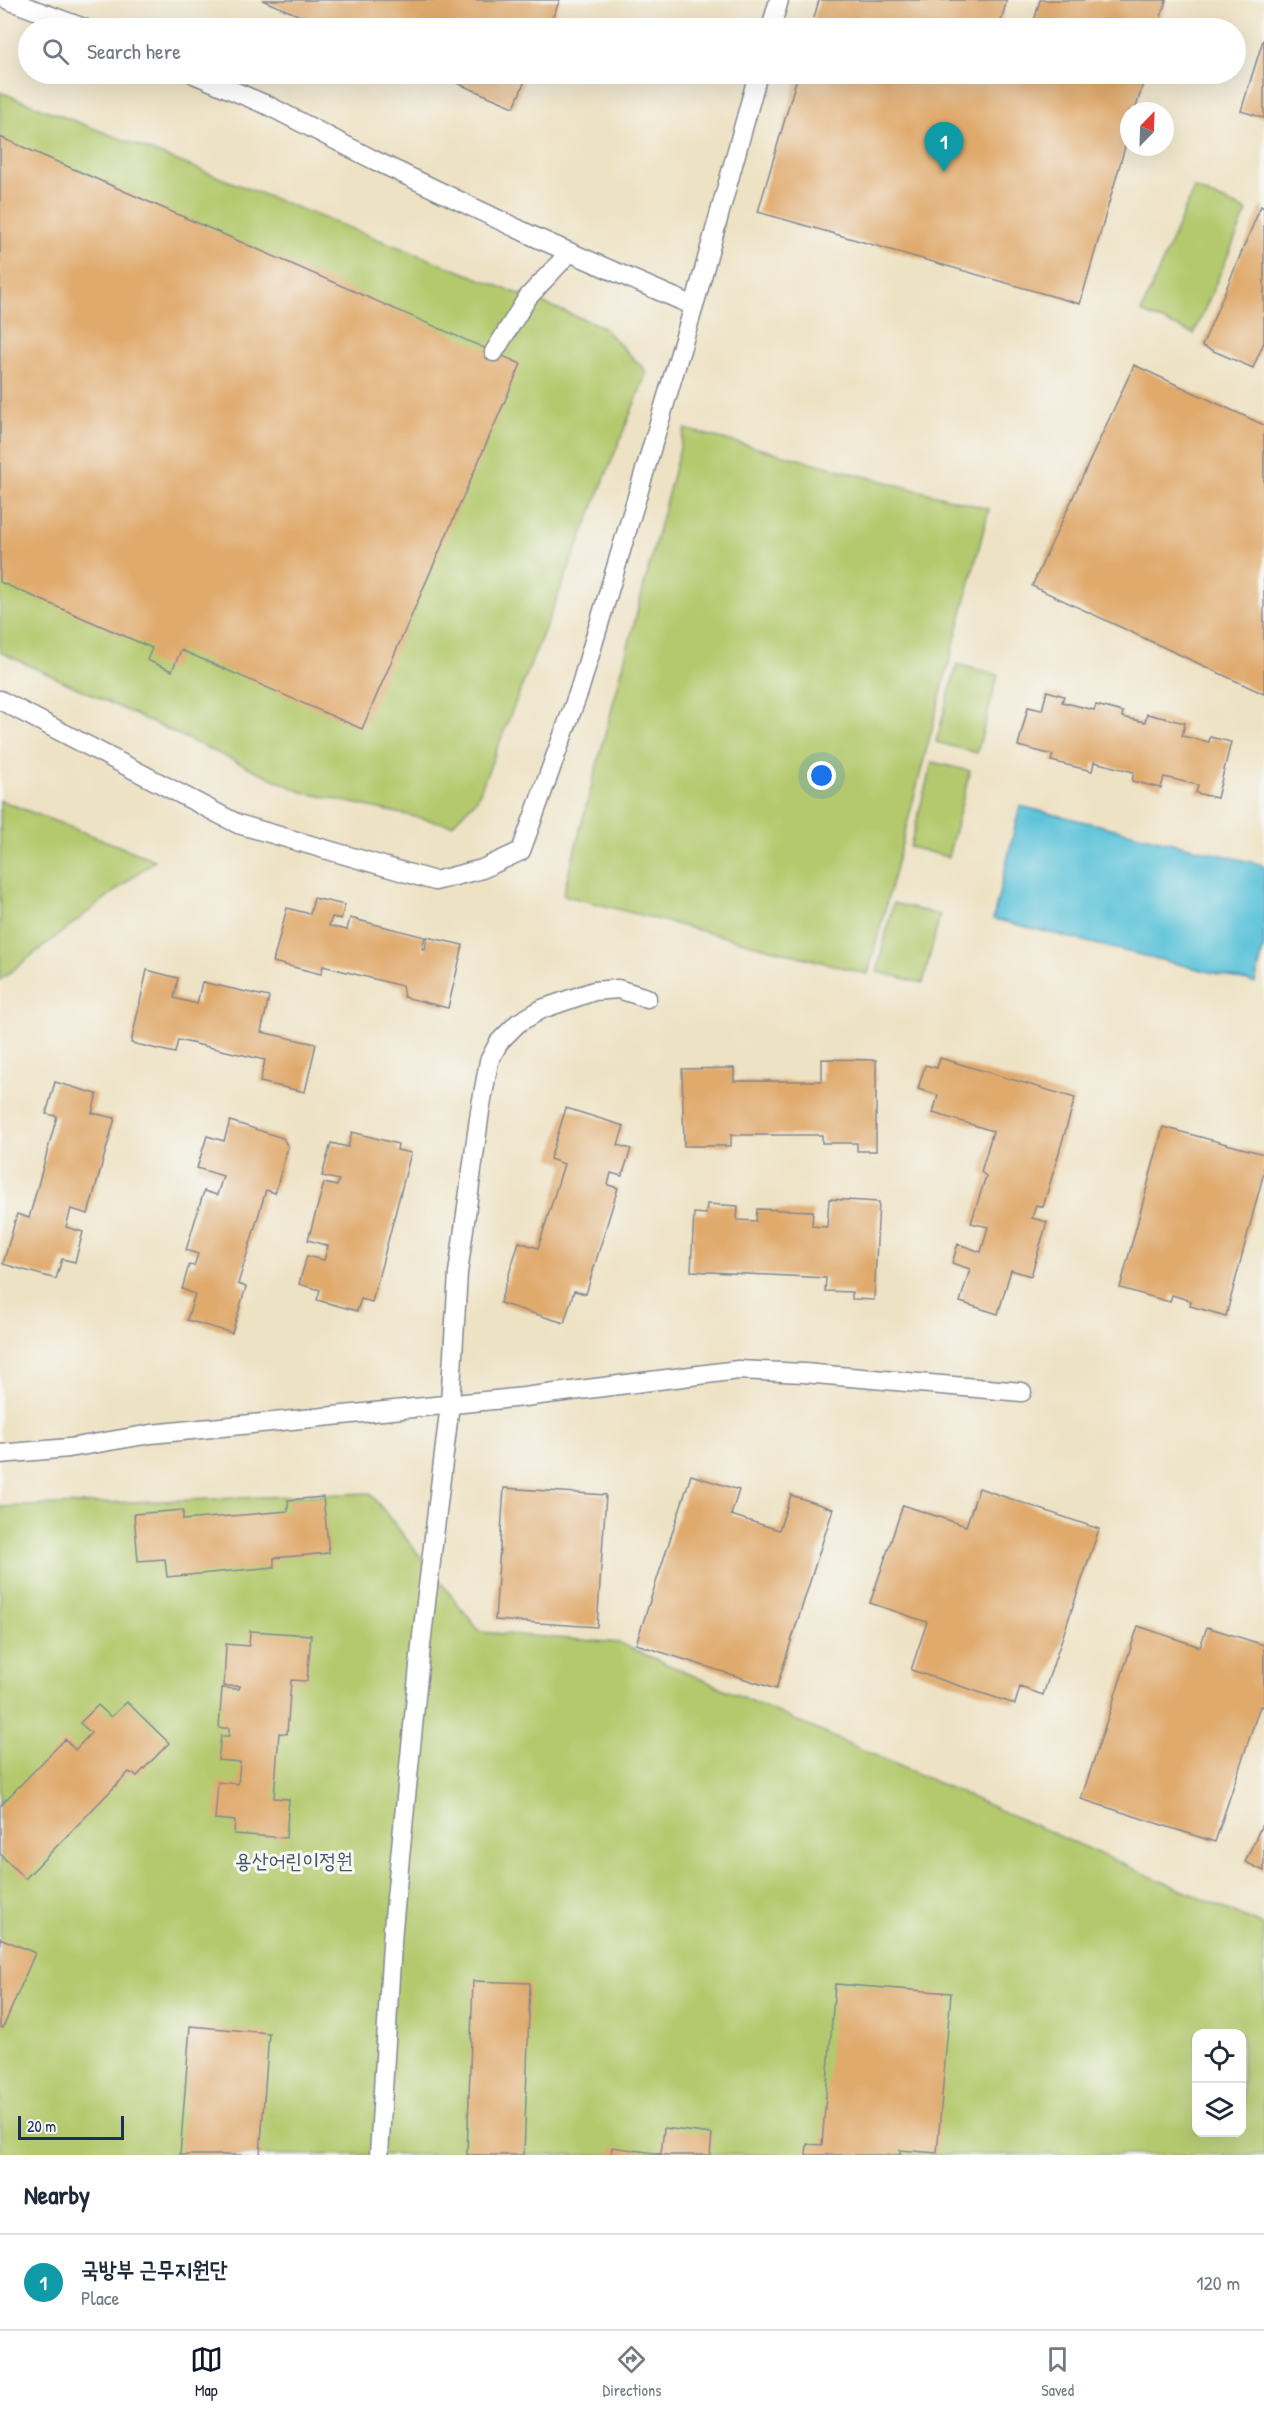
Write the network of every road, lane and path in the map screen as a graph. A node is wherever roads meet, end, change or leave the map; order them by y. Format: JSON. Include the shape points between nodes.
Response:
{"nodes":[{"id":1,"x":8,"y":0,"type":"edge"},
{"id":2,"x":779,"y":0,"type":"edge"},
{"id":3,"x":57,"y":18,"type":"edge"},
{"id":4,"x":774,"y":18,"type":"edge"},
{"id":5,"x":217,"y":84,"type":"edge"},
{"id":6,"x":755,"y":84,"type":"edge"},
{"id":7,"x":569,"y":253,"type":"junction"},
{"id":8,"x":694,"y":306,"type":"junction"},
{"id":9,"x":494,"y":352,"type":"dead end"},
{"id":10,"x":0,"y":700,"type":"edge"},
{"id":11,"x":647,"y":998,"type":"dead end"},
{"id":12,"x":1022,"y":1392,"type":"dead end"},
{"id":13,"x":450,"y":1404,"type":"junction"},
{"id":14,"x":0,"y":1455,"type":"edge"},
{"id":15,"x":379,"y":2155,"type":"edge"}],
"edges":[{"from":1,"to":3,"type":"lane"},
{"from":2,"to":4,"type":"lane"},
{"from":5,"to":7,"type":"lane"},
{"from":6,"to":8,"type":"lane"},
{"from":7,"to":8,"type":"lane"},
{"from":7,"to":9,"type":"lane","via":[[528,297]]},
{"from":8,"to":10,"type":"lane","via":[[579,691],[521,851],[482,869],[435,881],[413,875],[238,824]]},
{"from":11,"to":13,"type":"lane","via":[[618,989],[594,991],[542,1009],[518,1023],[499,1041],[489,1060],[458,1273]]},
{"from":12,"to":13,"type":"lane","via":[[738,1370]]},
{"from":13,"to":14,"type":"lane","via":[[151,1434]]},
{"from":13,"to":15,"type":"lane","via":[[393,1928]]}]}
